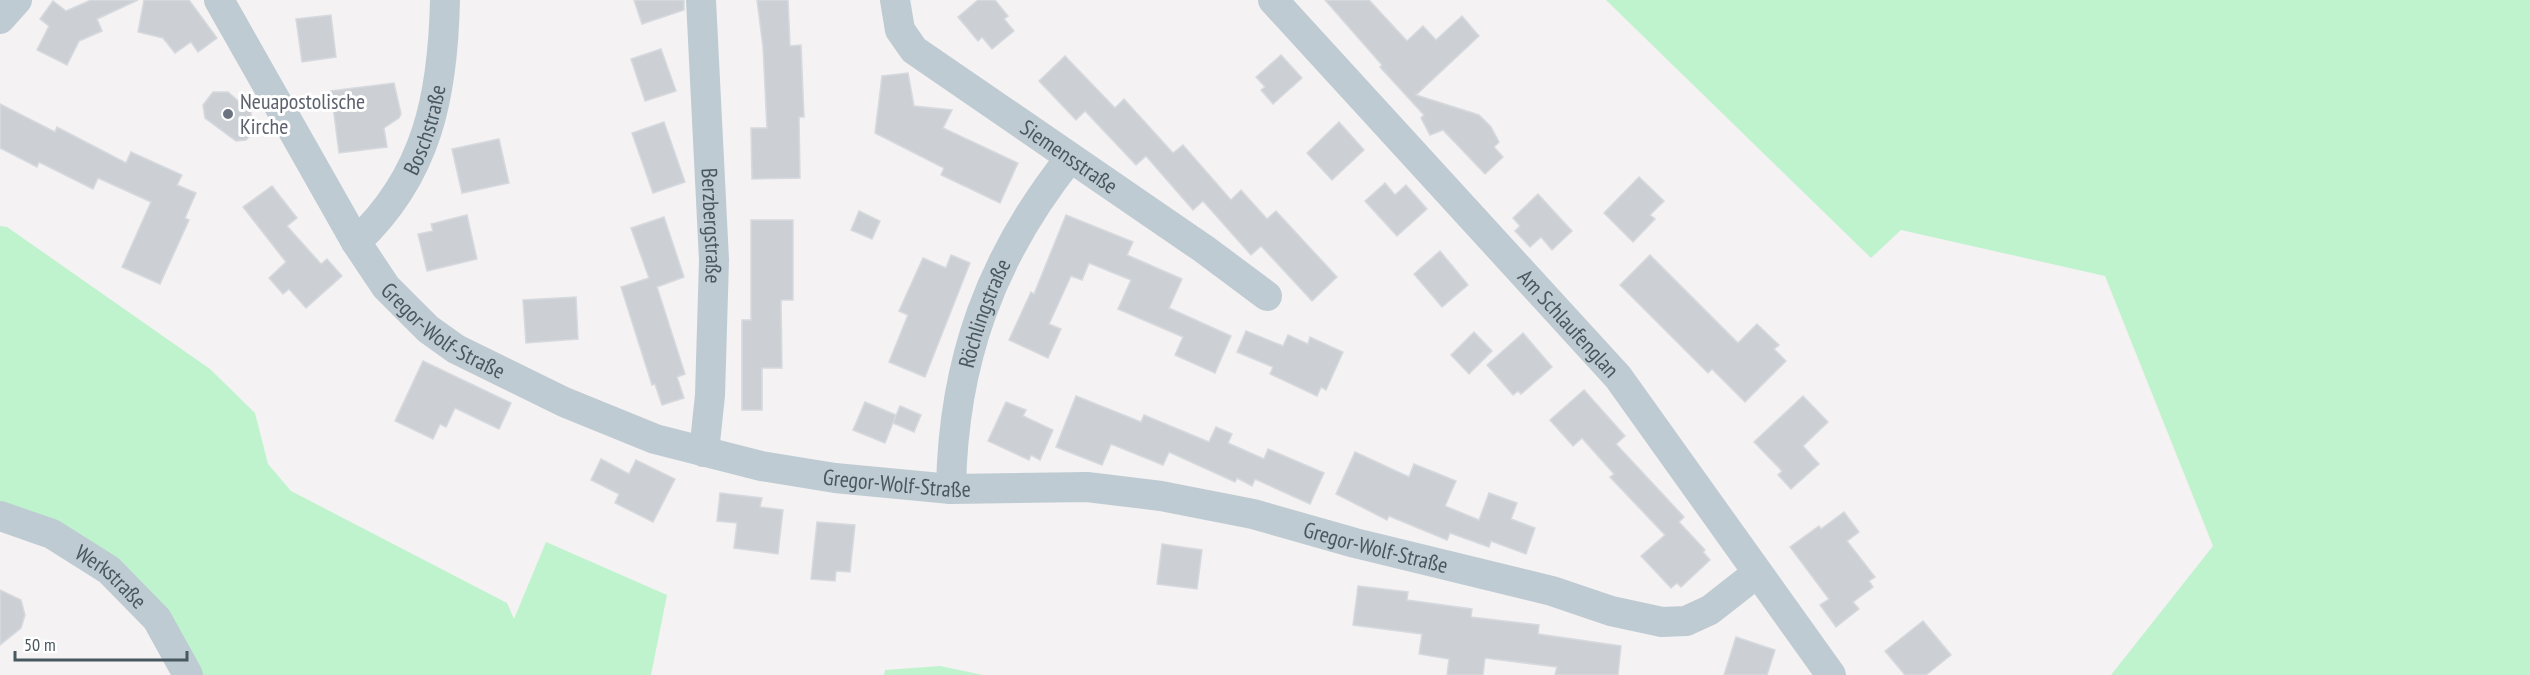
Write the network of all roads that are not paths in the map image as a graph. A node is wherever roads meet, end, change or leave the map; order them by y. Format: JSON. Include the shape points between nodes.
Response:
{"nodes":[{"id":1,"x":17,"y":0,"type":"edge"},
{"id":2,"x":219,"y":0,"type":"edge"},
{"id":3,"x":445,"y":0,"type":"edge"},
{"id":4,"x":701,"y":0,"type":"edge"},
{"id":5,"x":895,"y":0,"type":"edge"},
{"id":6,"x":1273,"y":0,"type":"edge"},
{"id":7,"x":0,"y":19,"type":"edge"},
{"id":8,"x":1070,"y":158,"type":"junction"},
{"id":9,"x":356,"y":242,"type":"junction"},
{"id":10,"x":1267,"y":296,"type":"dead end"},
{"id":11,"x":704,"y":452,"type":"junction"},
{"id":12,"x":951,"y":489,"type":"junction"},
{"id":13,"x":0,"y":516,"type":"edge"},
{"id":14,"x":1756,"y":574,"type":"junction"},
{"id":15,"x":188,"y":675,"type":"edge"},
{"id":16,"x":1831,"y":675,"type":"edge"}],
"edges":[{"from":1,"to":7,"type":"street"},
{"from":2,"to":9,"type":"street","name":"Gregor-Wolf-Straße"},
{"from":3,"to":9,"type":"street","name":"Boschstraße","via":[[443,58],[434,112],[412,170],[384,213]]},
{"from":4,"to":11,"type":"street","name":"Berzbergstraße","via":[[714,260],[710,395]]},
{"from":5,"to":8,"type":"street","name":"Siemensstraße","via":[[900,30],[914,50]]},
{"from":6,"to":14,"type":"street","name":"Am Schlaufenglan","via":[[1618,377],[1663,436]]},
{"from":8,"to":10,"type":"street","name":"Siemensstraße"},
{"from":8,"to":12,"type":"street","name":"Röchlingstraße","via":[[1046,188],[1004,259],[975,326],[951,455]]},
{"from":9,"to":11,"type":"street","name":"Gregor-Wolf-Straße","via":[[386,287],[428,329],[456,349],[564,402],[655,439]]},
{"from":11,"to":12,"type":"street","name":"Gregor-Wolf-Straße","via":[[835,478]]},
{"from":12,"to":14,"type":"street","name":"Gregor-Wolf-Straße","via":[[1087,487],[1161,496],[1253,514],[1662,622],[1686,621],[1710,610]]},
{"from":13,"to":15,"type":"street","name":"Werkstraße","via":[[52,534],[109,570],[158,619]]},
{"from":14,"to":16,"type":"street","name":"Am Schlaufenglan"}]}
